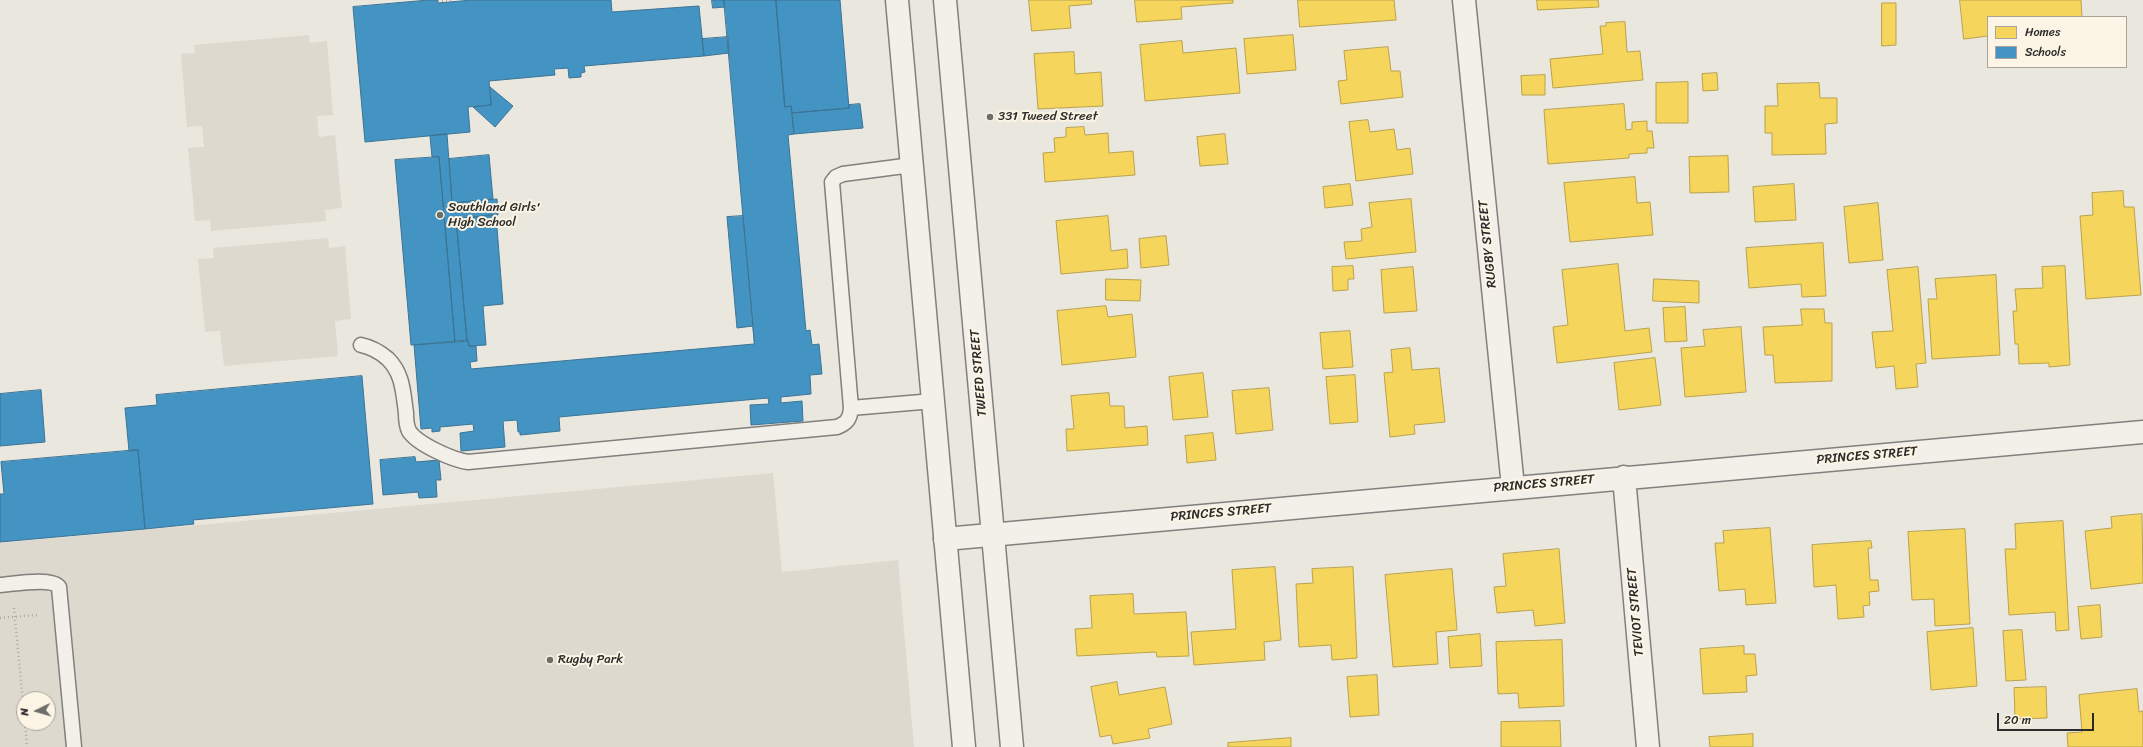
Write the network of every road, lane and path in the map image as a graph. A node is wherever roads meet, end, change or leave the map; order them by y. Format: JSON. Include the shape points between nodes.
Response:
{"nodes":[{"id":1,"x":453,"y":0,"type":"edge"},
{"id":2,"x":897,"y":0,"type":"edge"},
{"id":3,"x":945,"y":0,"type":"edge"},
{"id":4,"x":1464,"y":0,"type":"edge"},
{"id":5,"x":438,"y":1,"type":"dead end"},
{"id":6,"x":912,"y":165,"type":"junction"},
{"id":7,"x":361,"y":345,"type":"dead end"},
{"id":8,"x":933,"y":401,"type":"junction"},
{"id":9,"x":851,"y":408,"type":"junction"},
{"id":10,"x":2143,"y":432,"type":"edge"},
{"id":11,"x":1624,"y":477,"type":"junction"},
{"id":12,"x":1513,"y":487,"type":"junction"},
{"id":13,"x":993,"y":534,"type":"junction"},
{"id":14,"x":945,"y":539,"type":"junction"},
{"id":15,"x":6,"y":584,"type":"edge"},
{"id":16,"x":62,"y":612,"type":"junction"},
{"id":17,"x":15,"y":617,"type":"junction"},
{"id":18,"x":0,"y":618,"type":"edge"},
{"id":19,"x":22,"y":691,"type":"edge"},
{"id":20,"x":26,"y":731,"type":"edge"},
{"id":21,"x":27,"y":747,"type":"edge"},
{"id":22,"x":74,"y":747,"type":"edge"},
{"id":23,"x":964,"y":747,"type":"edge"},
{"id":24,"x":1012,"y":747,"type":"edge"},
{"id":25,"x":1648,"y":747,"type":"edge"}],
"edges":[{"from":1,"to":5,"type":"path"},
{"from":2,"to":6,"type":"street"},
{"from":3,"to":13,"type":"street","name":"TWEED STREET"},
{"from":4,"to":12,"type":"street","name":"RUGBY STREET"},
{"from":6,"to":8,"type":"street"},
{"from":6,"to":9,"type":"lane","via":[[843,174],[832,182]]},
{"from":7,"to":9,"type":"lane","via":[[384,355],[399,373],[410,432],[445,455],[460,461],[826,429],[845,424]]},
{"from":8,"to":9,"type":"lane"},
{"from":8,"to":14,"type":"street"},
{"from":10,"to":11,"type":"street","name":"PRINCES STREET"},
{"from":11,"to":12,"type":"street","name":"PRINCES STREET"},
{"from":11,"to":25,"type":"street","name":"TEVIOT STREET"},
{"from":12,"to":13,"type":"street","name":"PRINCES STREET"},
{"from":13,"to":14,"type":"street","name":"PRINCES STREET"},
{"from":13,"to":24,"type":"street","name":"TWEED STREET"},
{"from":14,"to":23,"type":"street"},
{"from":15,"to":16,"type":"lane","via":[[48,581],[56,584],[59,587]]},
{"from":15,"to":17,"type":"path"},
{"from":16,"to":17,"type":"path"},
{"from":16,"to":22,"type":"lane"},
{"from":17,"to":18,"type":"path"},
{"from":17,"to":19,"type":"path"},
{"from":20,"to":21,"type":"path"}]}
